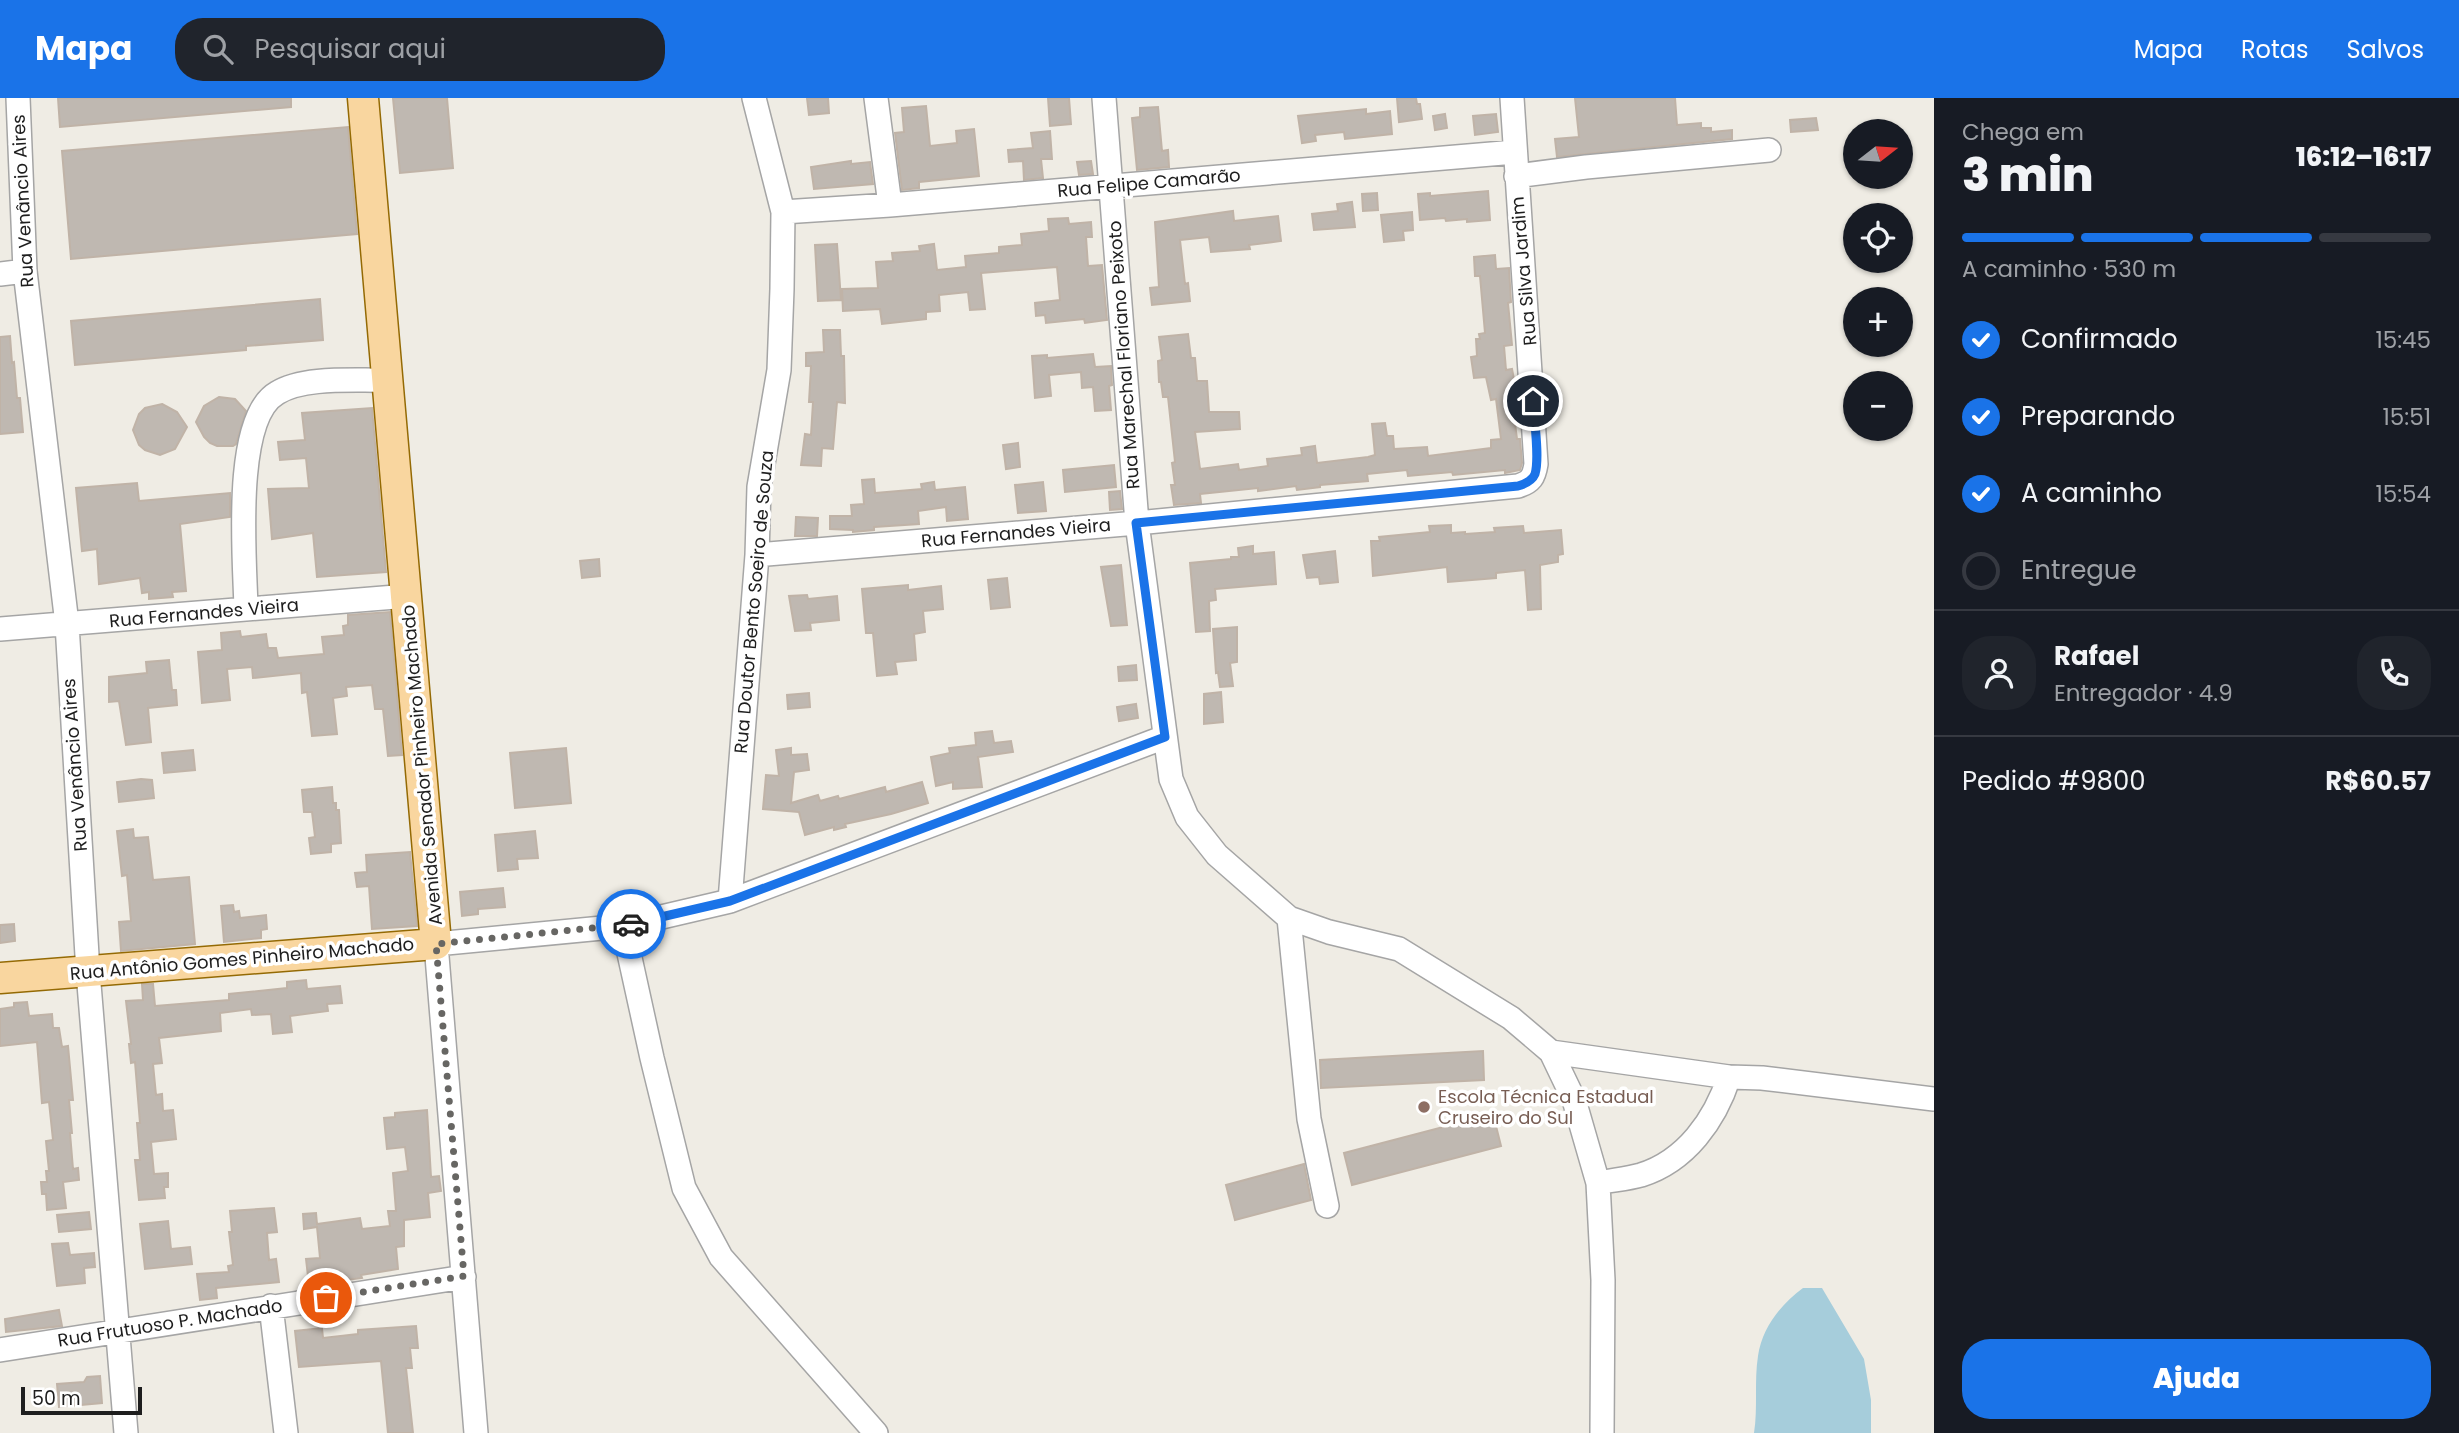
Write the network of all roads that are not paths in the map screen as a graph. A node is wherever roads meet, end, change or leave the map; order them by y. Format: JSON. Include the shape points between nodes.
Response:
{"nodes":[{"id":1,"x":18,"y":98,"type":"edge"},
{"id":2,"x":363,"y":98,"type":"edge"},
{"id":3,"x":754,"y":98,"type":"edge"},
{"id":4,"x":876,"y":98,"type":"edge"},
{"id":5,"x":1104,"y":98,"type":"edge"},
{"id":6,"x":1512,"y":98,"type":"edge"},
{"id":7,"x":1769,"y":150,"type":"dead end"},
{"id":8,"x":1515,"y":152,"type":"junction"},
{"id":9,"x":1516,"y":176,"type":"junction"},
{"id":10,"x":1112,"y":187,"type":"junction"},
{"id":11,"x":890,"y":205,"type":"junction"},
{"id":12,"x":783,"y":212,"type":"junction"},
{"id":13,"x":25,"y":271,"type":"junction"},
{"id":14,"x":0,"y":274,"type":"edge"},
{"id":15,"x":388,"y":380,"type":"junction"},
{"id":16,"x":1527,"y":484,"type":"joint"},
{"id":17,"x":1136,"y":523,"type":"junction"},
{"id":18,"x":757,"y":555,"type":"junction"},
{"id":19,"x":408,"y":596,"type":"junction"},
{"id":20,"x":246,"y":609,"type":"junction"},
{"id":21,"x":67,"y":624,"type":"junction"},
{"id":22,"x":0,"y":629,"type":"edge"},
{"id":23,"x":1165,"y":737,"type":"junction"},
{"id":24,"x":730,"y":901,"type":"junction"},
{"id":25,"x":1289,"y":918,"type":"junction"},
{"id":26,"x":623,"y":926,"type":"junction"},
{"id":27,"x":436,"y":944,"type":"junction"},
{"id":28,"x":88,"y":972,"type":"junction"},
{"id":29,"x":0,"y":978,"type":"edge"},
{"id":30,"x":1551,"y":1052,"type":"junction"},
{"id":31,"x":1729,"y":1077,"type":"junction"},
{"id":32,"x":1934,"y":1099,"type":"edge"},
{"id":33,"x":1598,"y":1183,"type":"junction"},
{"id":34,"x":1327,"y":1206,"type":"dead end"},
{"id":35,"x":464,"y":1276,"type":"junction"},
{"id":36,"x":271,"y":1306,"type":"junction"},
{"id":37,"x":118,"y":1331,"type":"junction"},
{"id":38,"x":0,"y":1350,"type":"edge"},
{"id":39,"x":126,"y":1433,"type":"edge"},
{"id":40,"x":286,"y":1433,"type":"edge"},
{"id":41,"x":475,"y":1433,"type":"edge"},
{"id":42,"x":876,"y":1433,"type":"edge"},
{"id":43,"x":1602,"y":1433,"type":"edge"}],
"edges":[{"from":1,"to":13,"type":"street","name":"Rua Venâncio Aires"},
{"from":2,"to":15,"type":"main road","name":"Avenida Senador Pinheiro Machado"},
{"from":3,"to":12,"type":"street","name":"Rua Doutor Bento Soeiro de Souza"},
{"from":4,"to":11,"type":"street"},
{"from":5,"to":10,"type":"street","name":"Rua Marechal Floriano Peixoto"},
{"from":6,"to":8,"type":"street","name":"Rua Silva Jardim"},
{"from":7,"to":9,"type":"street"},
{"from":8,"to":9,"type":"street","name":"Rua Silva Jardim"},
{"from":8,"to":10,"type":"street","name":"Rua Felipe Camarão"},
{"from":9,"to":16,"type":"street","name":"Rua Silva Jardim","via":[[1536,464]]},
{"from":10,"to":11,"type":"street","name":"Rua Felipe Camarão"},
{"from":10,"to":17,"type":"street","name":"Rua Marechal Floriano Peixoto"},
{"from":11,"to":12,"type":"street","name":"Rua Felipe Camarão"},
{"from":12,"to":18,"type":"street","name":"Rua Doutor Bento Soeiro de Souza","via":[[779,370],[759,487]]},
{"from":13,"to":14,"type":"street"},
{"from":13,"to":21,"type":"street","name":"Rua Venâncio Aires"},
{"from":15,"to":19,"type":"main road","name":"Avenida Senador Pinheiro Machado"},
{"from":15,"to":20,"type":"street","via":[[301,384],[276,393],[260,408],[244,466]]},
{"from":16,"to":17,"type":"street","name":"Rua Fernandes Vieira"},
{"from":17,"to":18,"type":"street","name":"Rua Fernandes Vieira"},
{"from":17,"to":23,"type":"street","name":"Rua Marechal Floriano Peixoto"},
{"from":18,"to":24,"type":"street","name":"Rua Doutor Bento Soeiro de Souza"},
{"from":19,"to":20,"type":"street","name":"Rua Fernandes Vieira"},
{"from":19,"to":27,"type":"main road","name":"Avenida Senador Pinheiro Machado"},
{"from":20,"to":21,"type":"street","name":"Rua Fernandes Vieira"},
{"from":21,"to":22,"type":"street","name":"Rua Fernandes Vieira"},
{"from":21,"to":28,"type":"street","name":"Rua Venâncio Aires"},
{"from":23,"to":24,"type":"street","name":"Rua Antônio Gomes Pinheiro Machado"},
{"from":23,"to":25,"type":"street","name":"Rua Marechal Floriano Peixoto","via":[[1171,779],[1187,817],[1217,855]]},
{"from":24,"to":26,"type":"street","name":"Rua Antônio Gomes Pinheiro Machado"},
{"from":25,"to":30,"type":"street","via":[[1399,949],[1511,1018]]},
{"from":25,"to":34,"type":"street","via":[[1310,1119]]},
{"from":26,"to":27,"type":"street","name":"Rua Antônio Gomes Pinheiro Machado"},
{"from":26,"to":42,"type":"street","via":[[684,1188],[721,1257]]},
{"from":27,"to":28,"type":"main road","name":"Rua Antônio Gomes Pinheiro Machado"},
{"from":27,"to":35,"type":"street","name":"Avenida Senador Pinheiro Machado"},
{"from":28,"to":29,"type":"main road","name":"Rua Antônio Gomes Pinheiro Machado"},
{"from":28,"to":37,"type":"street","name":"Rua Venâncio Aires"},
{"from":30,"to":31,"type":"street"},
{"from":30,"to":33,"type":"street","via":[[1574,1100]]},
{"from":31,"to":32,"type":"street","via":[[1762,1077]]},
{"from":31,"to":33,"type":"street","via":[[1696,1139],[1673,1159],[1642,1174]]},
{"from":33,"to":43,"type":"street"},
{"from":35,"to":36,"type":"street","name":"Rua Frutuoso P. Machado"},
{"from":35,"to":41,"type":"street","name":"Avenida Senador Pinheiro Machado"},
{"from":36,"to":37,"type":"street","name":"Rua Frutuoso P. Machado"},
{"from":36,"to":40,"type":"street"},
{"from":37,"to":38,"type":"street","name":"Rua Frutuoso P. Machado"},
{"from":37,"to":39,"type":"street","name":"Rua Venâncio Aires"}]}
